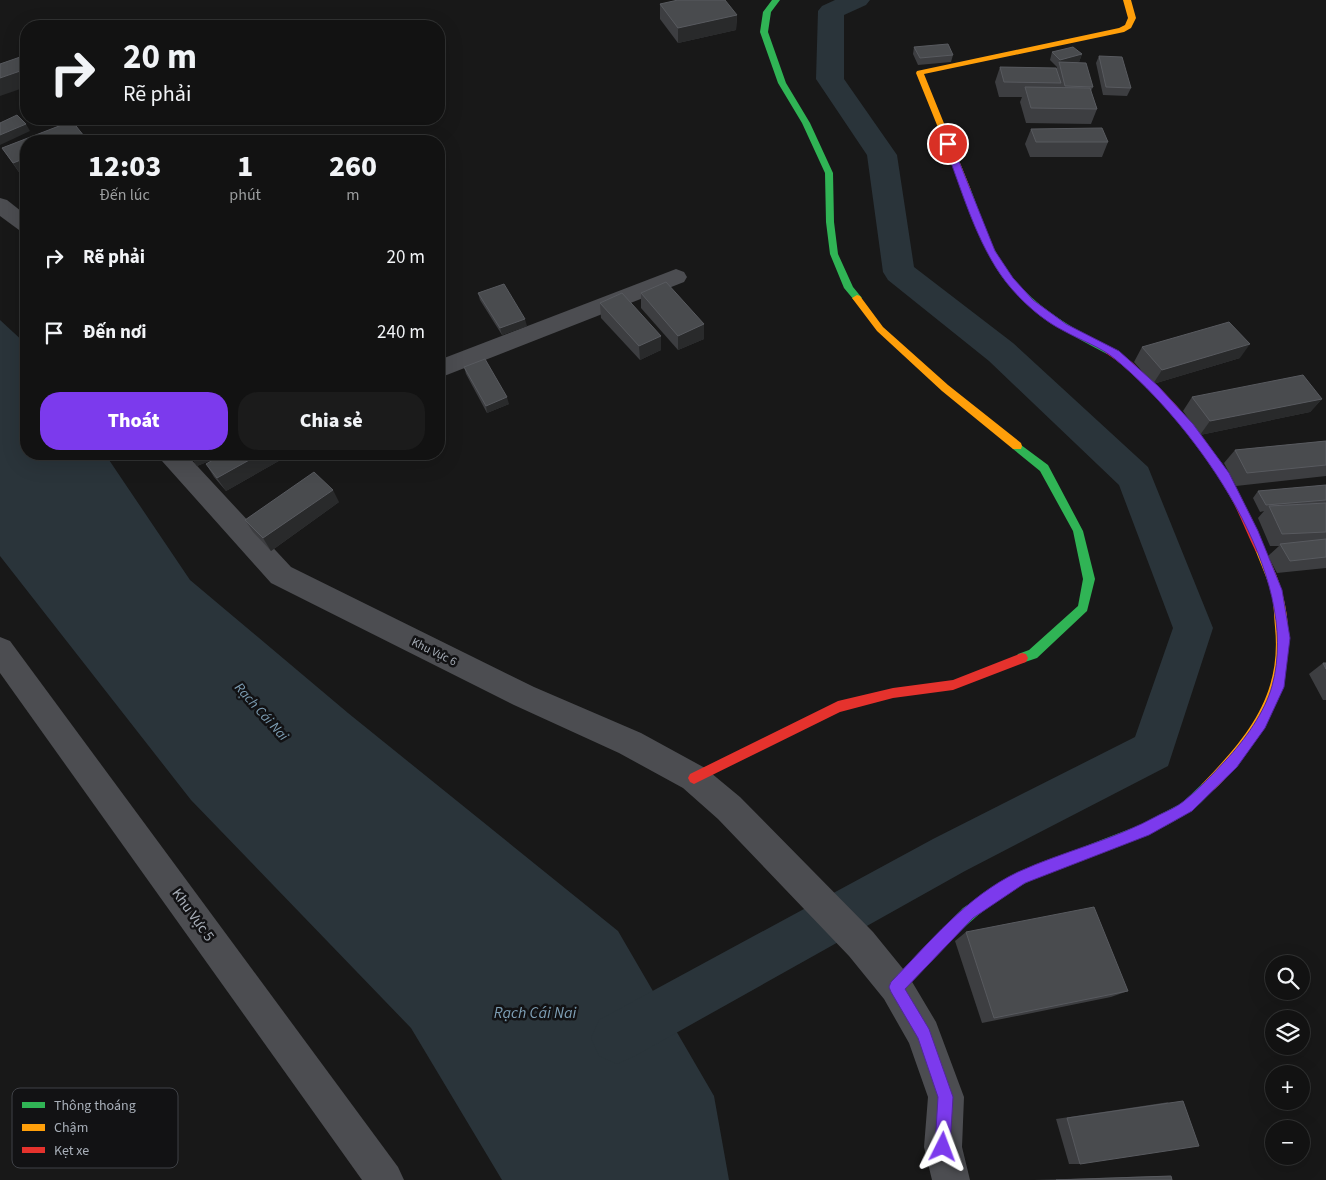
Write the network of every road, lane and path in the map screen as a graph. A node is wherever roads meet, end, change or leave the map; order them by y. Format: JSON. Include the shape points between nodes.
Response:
{"nodes":[{"id":1,"x":776,"y":0,"type":"edge"},
{"id":2,"x":1127,"y":0,"type":"edge"},
{"id":3,"x":0,"y":205,"type":"edge"},
{"id":4,"x":20,"y":220,"type":"edge"},
{"id":5,"x":676,"y":277,"type":"dead end"},
{"id":6,"x":445,"y":367,"type":"edge"},
{"id":7,"x":177,"y":460,"type":"edge"},
{"id":8,"x":0,"y":650,"type":"edge"},
{"id":9,"x":694,"y":778,"type":"junction"},
{"id":10,"x":896,"y":987,"type":"junction"},
{"id":11,"x":385,"y":1180,"type":"edge"},
{"id":12,"x":951,"y":1180,"type":"edge"}],
"edges":[{"from":1,"to":9,"type":"street","via":[[767,12],[764,32],[782,83],[806,123],[829,173],[834,254],[849,288],[880,329],[945,388],[1044,468],[1078,532],[1089,579],[1083,608],[1033,654],[953,685],[893,693],[838,707]]},
{"from":2,"to":10,"type":"street","via":[[1132,18],[1121,30],[920,73],[990,251],[1009,280],[1030,302],[1062,327],[1115,354],[1155,388],[1225,476],[1253,531],[1276,590],[1284,638],[1278,687],[1260,724],[1232,762],[1187,807],[1144,830],[1020,878],[968,913]]},
{"from":3,"to":4,"type":"street"},
{"from":5,"to":6,"type":"street"},
{"from":7,"to":9,"type":"street","name":"Khu Vực 6","via":[[281,575],[524,696],[630,743]]},
{"from":8,"to":11,"type":"street","name":"Khu Vực 5"},
{"from":9,"to":10,"type":"street","name":"Khu Vực 6","via":[[729,808],[861,944]]},
{"from":10,"to":12,"type":"street","via":[[924,1034],[946,1097],[943,1147]]}]}
